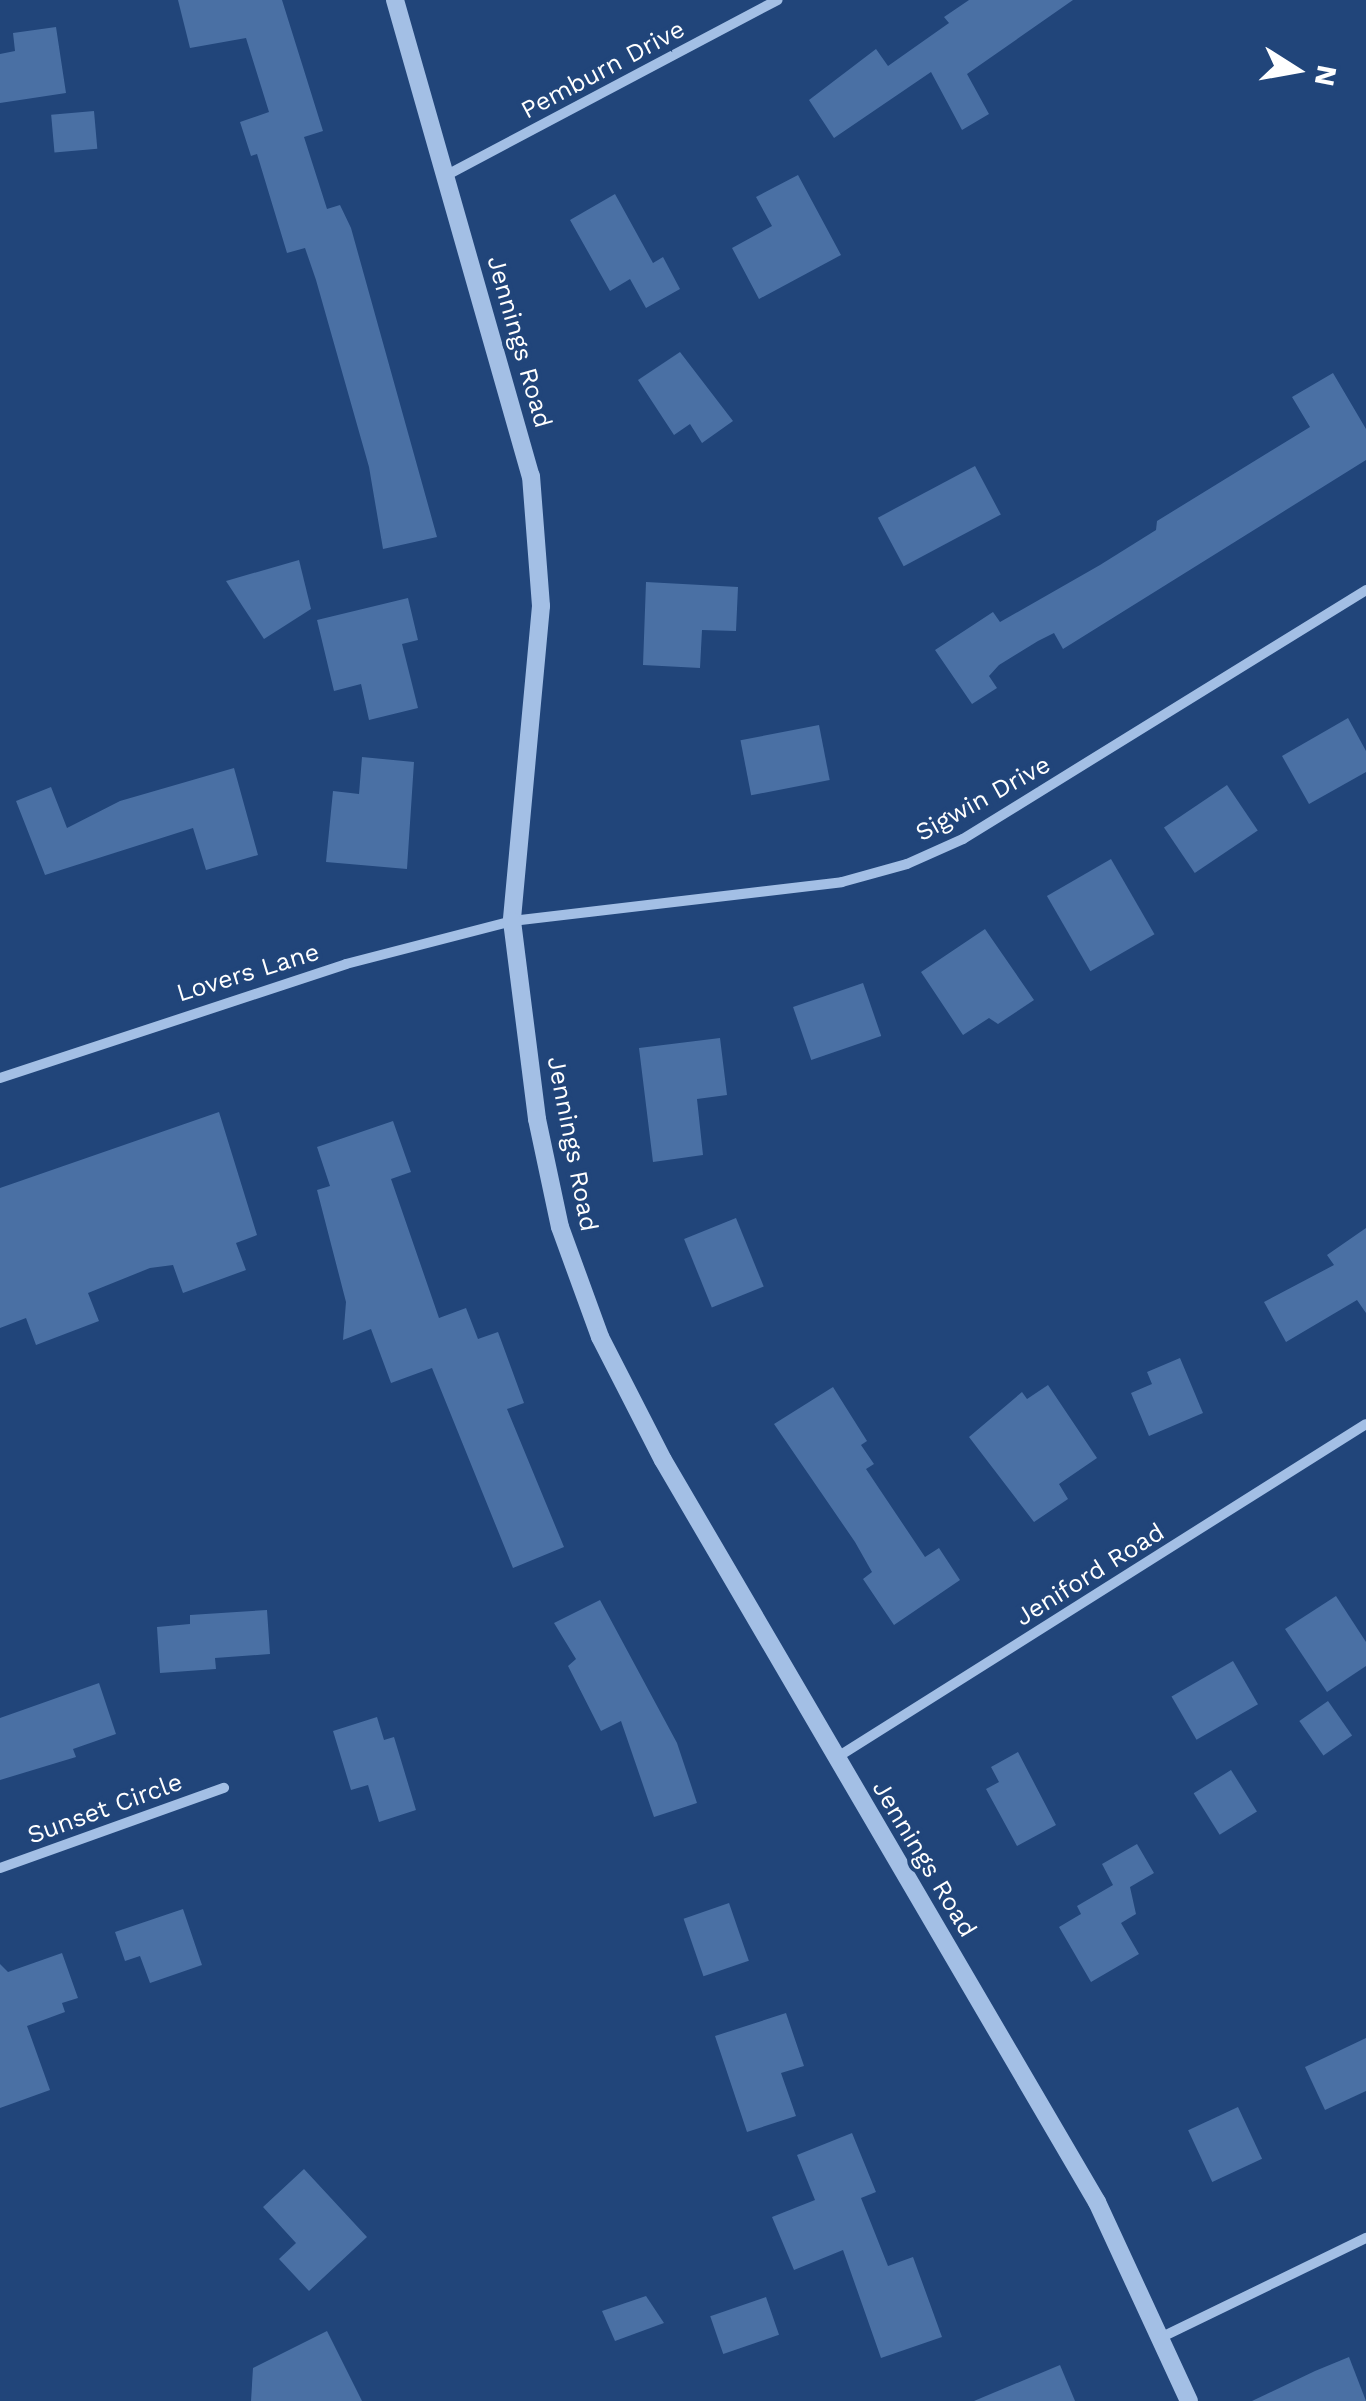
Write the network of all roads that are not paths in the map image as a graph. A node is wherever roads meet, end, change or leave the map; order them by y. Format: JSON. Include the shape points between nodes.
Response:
{"nodes":[{"id":1,"x":395,"y":0,"type":"edge"},
{"id":2,"x":778,"y":0,"type":"edge"},
{"id":3,"x":447,"y":175,"type":"junction"},
{"id":4,"x":1366,"y":590,"type":"edge"},
{"id":5,"x":512,"y":921,"type":"junction"},
{"id":6,"x":0,"y":1078,"type":"edge"},
{"id":7,"x":1366,"y":1424,"type":"edge"},
{"id":8,"x":835,"y":1759,"type":"junction"},
{"id":9,"x":224,"y":1788,"type":"dead end"},
{"id":10,"x":0,"y":1868,"type":"edge"},
{"id":11,"x":1366,"y":2238,"type":"edge"},
{"id":12,"x":1162,"y":2337,"type":"junction"},
{"id":13,"x":1189,"y":2401,"type":"edge"}],
"edges":[{"from":1,"to":3,"type":"street","name":"Jennings Road"},
{"from":2,"to":3,"type":"street","name":"Pemburn Drive"},
{"from":3,"to":5,"type":"street","name":"Jennings Road","via":[[531,476],[540,543],[534,714]]},
{"from":4,"to":5,"type":"street","name":"Sigwin Drive","via":[[963,839],[907,864],[842,882]]},
{"from":5,"to":6,"type":"street","name":"Lovers Lane","via":[[327,970]]},
{"from":5,"to":8,"type":"street","name":"Jennings Road","via":[[547,1169],[600,1337]]},
{"from":7,"to":8,"type":"street","name":"Jeniford Road"},
{"from":8,"to":12,"type":"street","name":"Jennings Road","via":[[1097,2202]]},
{"from":9,"to":10,"type":"street","name":"Sunset Circle"},
{"from":11,"to":12,"type":"street"},
{"from":12,"to":13,"type":"street","name":"Jennings Road"}]}
